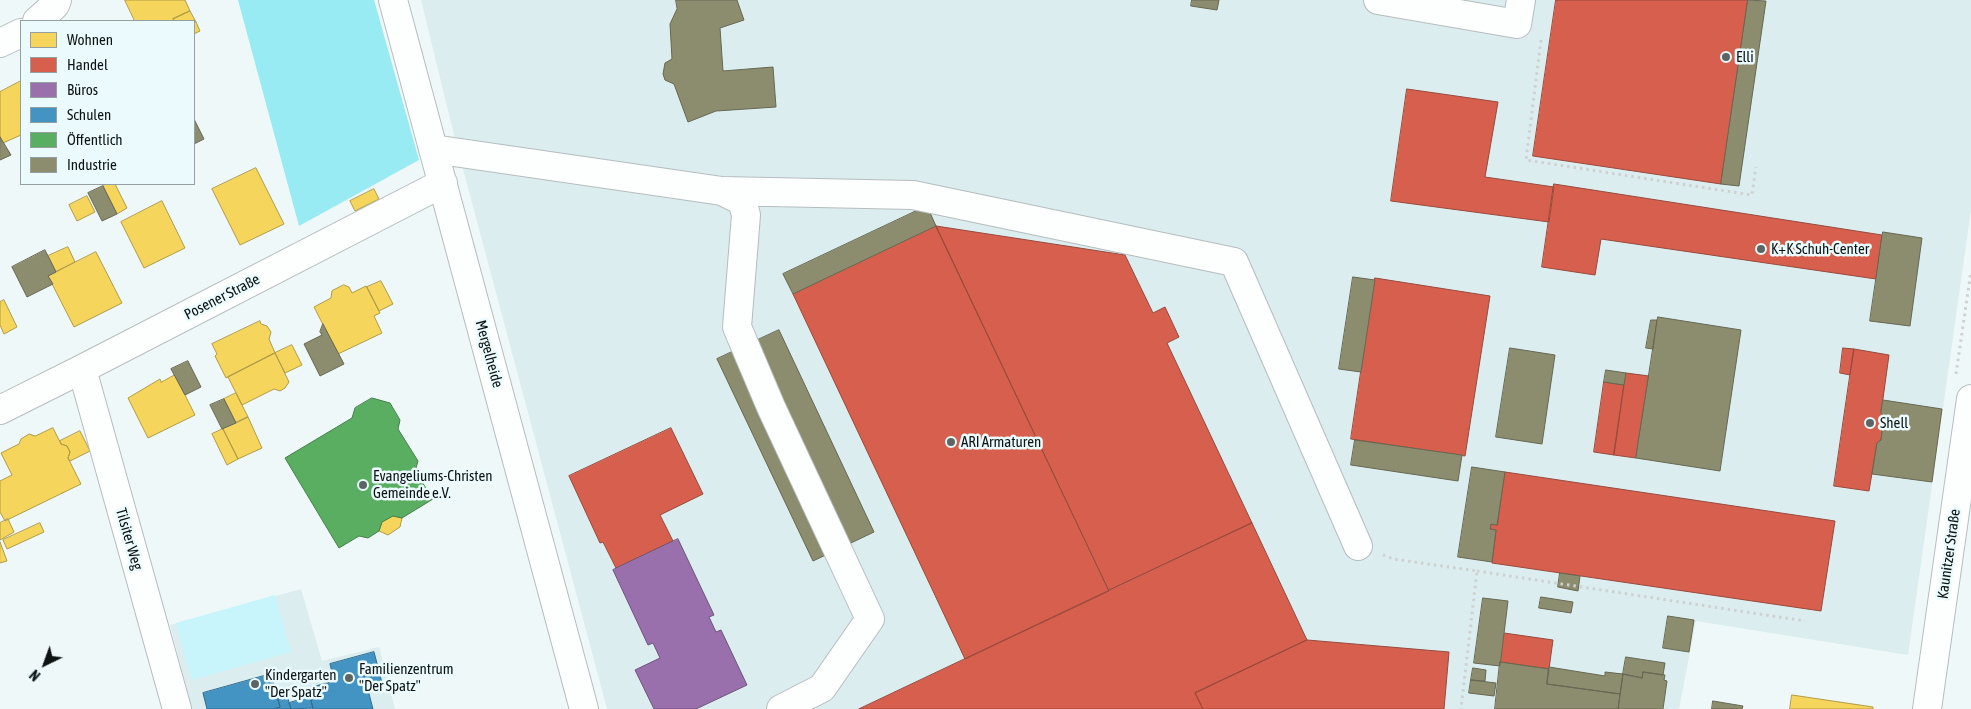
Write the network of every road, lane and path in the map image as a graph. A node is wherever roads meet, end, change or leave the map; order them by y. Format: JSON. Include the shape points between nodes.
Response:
{"nodes":[{"id":1,"x":57,"y":0,"type":"edge"},
{"id":2,"x":393,"y":0,"type":"edge"},
{"id":3,"x":1378,"y":0,"type":"edge"},
{"id":4,"x":1521,"y":0,"type":"edge"},
{"id":5,"x":38,"y":20,"type":"edge"},
{"id":6,"x":20,"y":33,"type":"edge"},
{"id":7,"x":1541,"y":38,"type":"dead end"},
{"id":8,"x":0,"y":43,"type":"edge"},
{"id":9,"x":433,"y":149,"type":"junction"},
{"id":10,"x":1756,"y":167,"type":"dead end"},
{"id":11,"x":442,"y":183,"type":"junction"},
{"id":12,"x":722,"y":191,"type":"junction"},
{"id":13,"x":82,"y":369,"type":"junction"},
{"id":14,"x":1971,"y":399,"type":"edge"},
{"id":15,"x":0,"y":410,"type":"edge"},
{"id":16,"x":1358,"y":546,"type":"joint"},
{"id":17,"x":1477,"y":571,"type":"junction"},
{"id":18,"x":1805,"y":621,"type":"dead end"},
{"id":19,"x":177,"y":709,"type":"edge"},
{"id":20,"x":584,"y":709,"type":"edge"},
{"id":21,"x":781,"y":709,"type":"edge"},
{"id":22,"x":1461,"y":709,"type":"edge"},
{"id":23,"x":1927,"y":709,"type":"edge"}],
"edges":[{"from":1,"to":5,"type":"street"},
{"from":2,"to":9,"type":"street","name":"Mergelheide"},
{"from":3,"to":4,"type":"street","via":[[1517,24]]},
{"from":6,"to":8,"type":"street"},
{"from":7,"to":10,"type":"path","via":[[1526,160],[1752,195]]},
{"from":9,"to":11,"type":"street","name":"Mergelheide"},
{"from":9,"to":12,"type":"street"},
{"from":11,"to":13,"type":"street","name":"Posener Straße"},
{"from":11,"to":20,"type":"street","name":"Mergelheide"},
{"from":12,"to":16,"type":"street","via":[[913,195],[1234,262]]},
{"from":12,"to":21,"type":"street","via":[[742,201],[746,215],[738,327],[771,407],[870,619],[822,688]]},
{"from":13,"to":15,"type":"street","name":"Posener Straße"},
{"from":13,"to":19,"type":"street","name":"Tilsiter Weg"},
{"from":14,"to":23,"type":"street","name":"Kaunitzer Straße"},
{"from":16,"to":17,"type":"path","via":[[1393,559]]},
{"from":17,"to":18,"type":"path"},
{"from":17,"to":22,"type":"path"}]}
